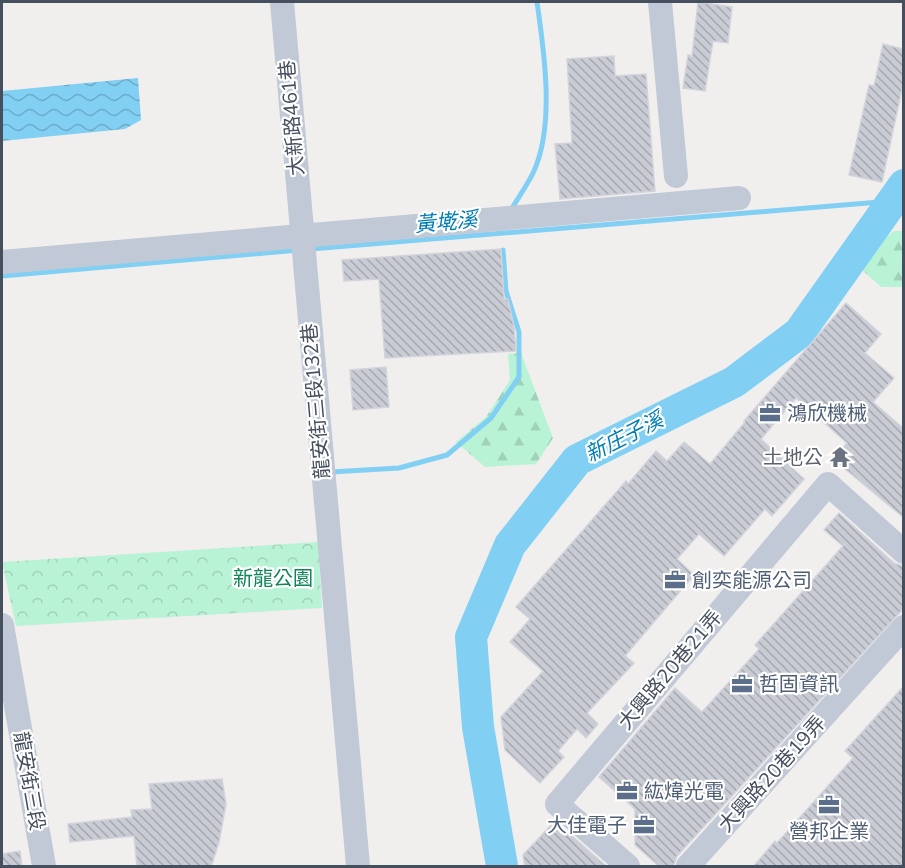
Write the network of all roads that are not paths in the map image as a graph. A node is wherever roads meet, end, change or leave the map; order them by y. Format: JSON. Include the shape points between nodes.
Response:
{"nodes":[{"id":1,"x":282,"y":2,"type":"edge"},
{"id":2,"x":660,"y":2,"type":"edge"},
{"id":3,"x":676,"y":176,"type":"dead end"},
{"id":4,"x":739,"y":198,"type":"dead end"},
{"id":5,"x":302,"y":235,"type":"junction"},
{"id":6,"x":2,"y":262,"type":"edge"},
{"id":7,"x":903,"y":552,"type":"edge"},
{"id":8,"x":2,"y":625,"type":"edge"},
{"id":9,"x":903,"y":627,"type":"edge"},
{"id":10,"x":44,"y":867,"type":"edge"},
{"id":11,"x":358,"y":867,"type":"edge"},
{"id":12,"x":628,"y":867,"type":"edge"},
{"id":13,"x":688,"y":867,"type":"edge"}],
"edges":[{"from":1,"to":5,"type":"street","name":"大新路461巷"},
{"from":2,"to":3,"type":"street"},
{"from":4,"to":5,"type":"street"},
{"from":5,"to":6,"type":"street"},
{"from":5,"to":11,"type":"street","name":"龍安街三段132巷"},
{"from":7,"to":12,"type":"street","name":"大興路20巷21弄","via":[[828,484],[556,804]]},
{"from":8,"to":10,"type":"street","name":"龍安街三段"},
{"from":9,"to":13,"type":"street","name":"大興路20巷19弄"}]}
